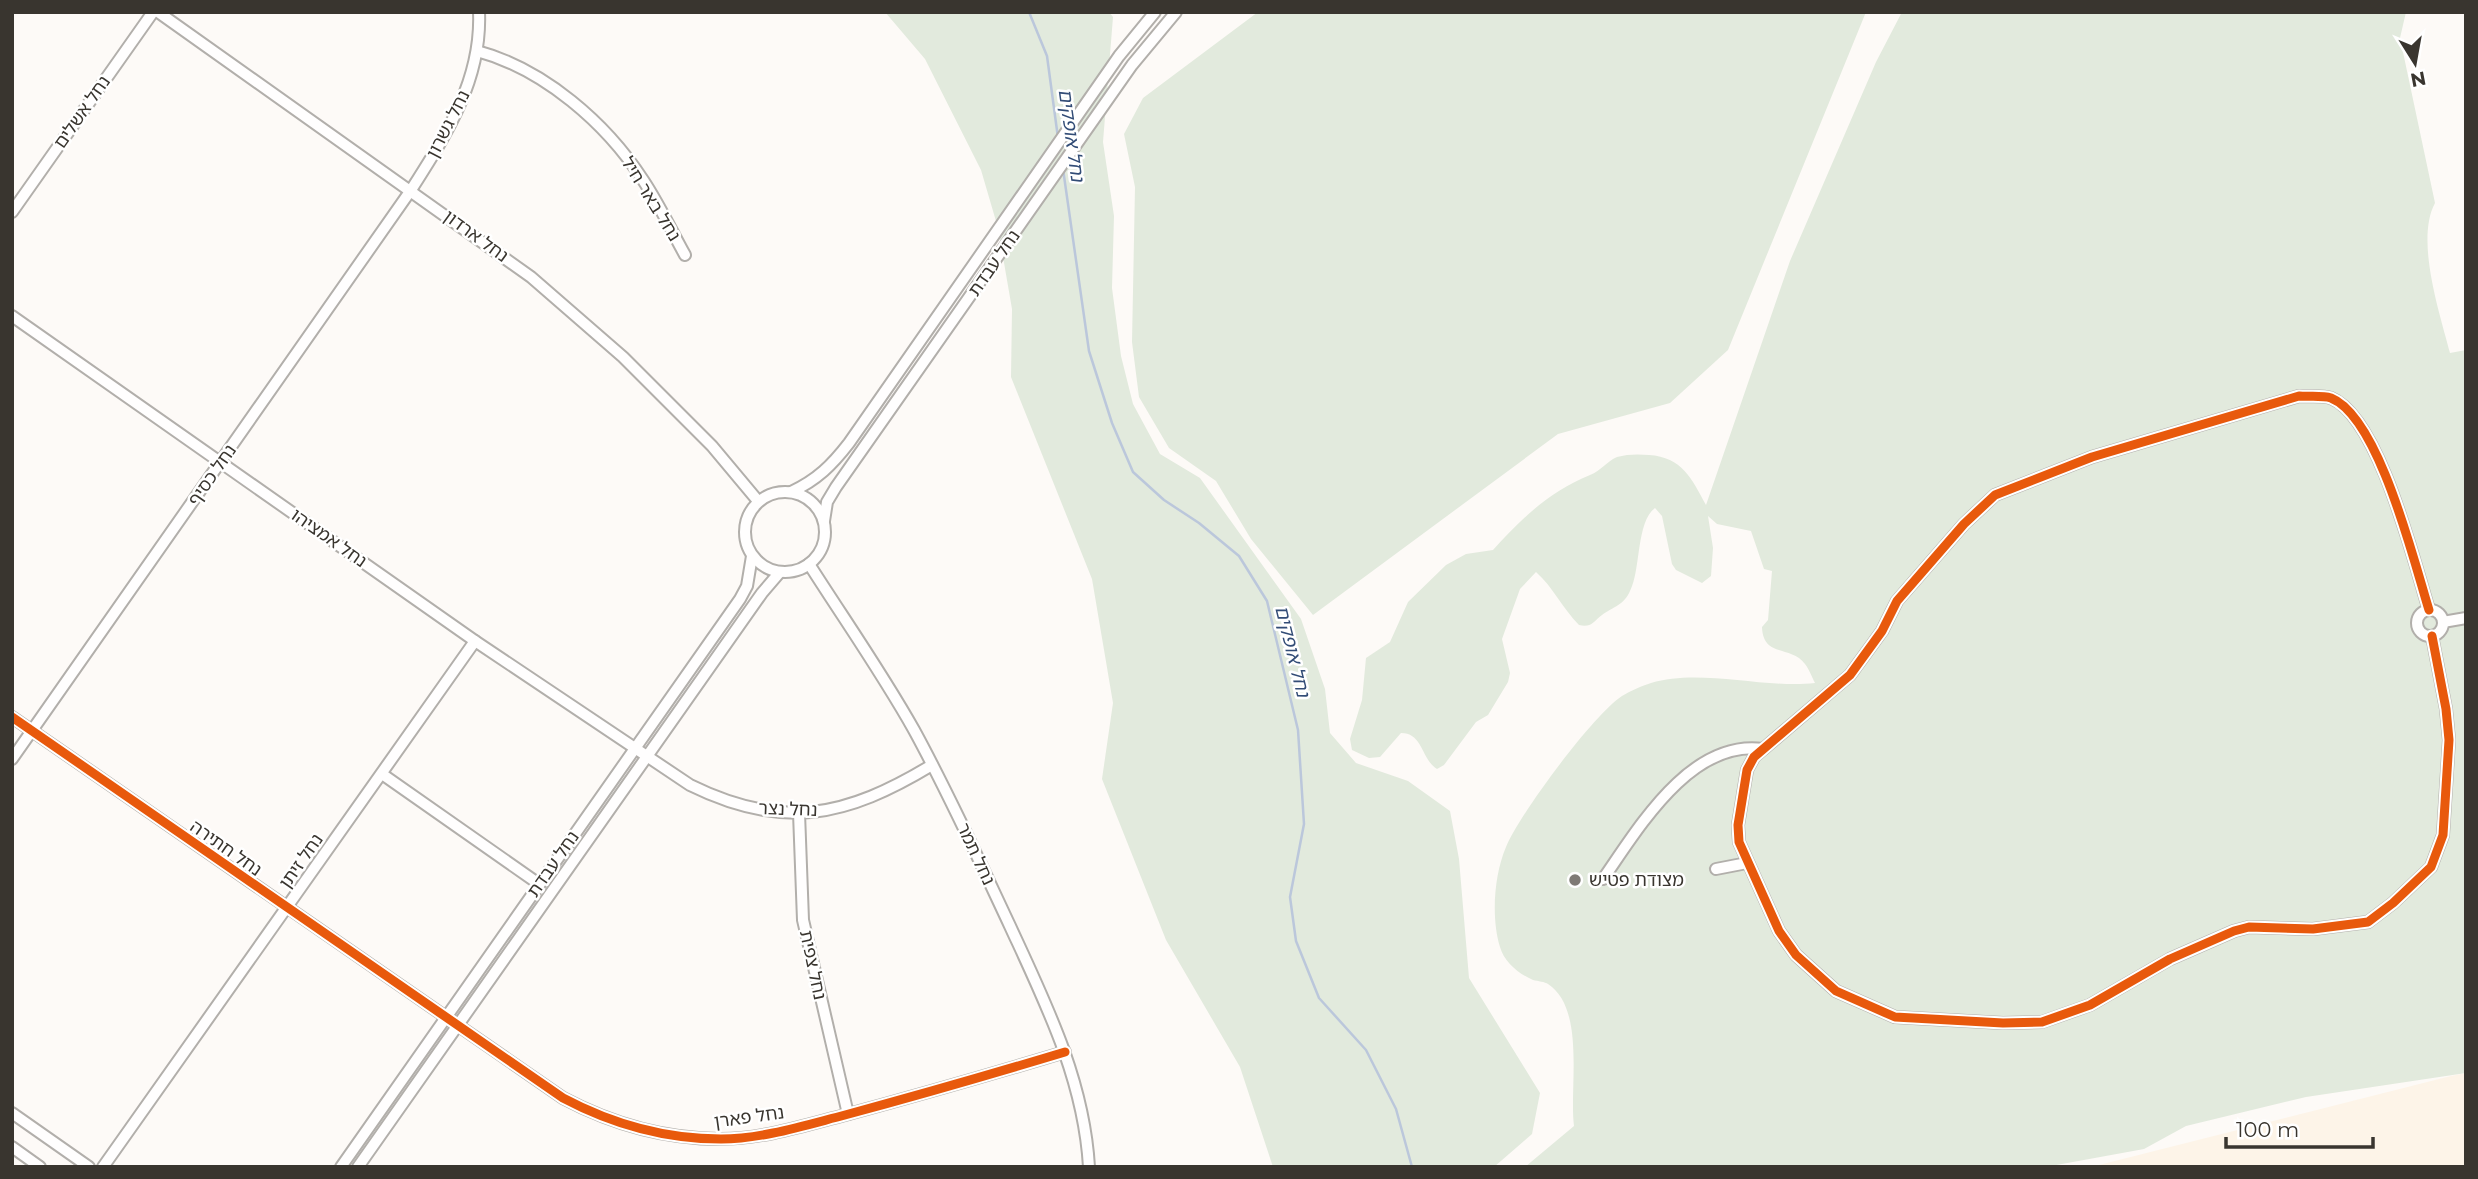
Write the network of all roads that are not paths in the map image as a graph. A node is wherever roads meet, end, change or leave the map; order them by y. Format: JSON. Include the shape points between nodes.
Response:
{"nodes":[{"id":1,"x":153,"y":12,"type":"edge"},
{"id":2,"x":158,"y":12,"type":"edge"},
{"id":3,"x":479,"y":12,"type":"edge"},
{"id":4,"x":1155,"y":12,"type":"edge"},
{"id":5,"x":1176,"y":12,"type":"edge"},
{"id":6,"x":477,"y":51,"type":"junction"},
{"id":7,"x":411,"y":190,"type":"junction"},
{"id":8,"x":12,"y":212,"type":"edge"},
{"id":9,"x":685,"y":255,"type":"dead end"},
{"id":10,"x":12,"y":316,"type":"edge"},
{"id":11,"x":221,"y":463,"type":"junction"},
{"id":12,"x":792,"y":492,"type":"junction"},
{"id":13,"x":758,"y":501,"type":"junction"},
{"id":14,"x":824,"y":521,"type":"junction"},
{"id":15,"x":752,"y":556,"type":"junction"},
{"id":16,"x":809,"y":564,"type":"junction"},
{"id":17,"x":780,"y":572,"type":"junction"},
{"id":18,"x":2429,"y":610,"type":"junction"},
{"id":19,"x":2466,"y":618,"type":"edge"},
{"id":20,"x":2443,"y":622,"type":"junction"},
{"id":21,"x":2431,"y":636,"type":"junction"},
{"id":22,"x":475,"y":641,"type":"junction"},
{"id":23,"x":12,"y":717,"type":"edge"},
{"id":24,"x":33,"y":731,"type":"junction"},
{"id":25,"x":634,"y":748,"type":"junction"},
{"id":26,"x":1762,"y":749,"type":"junction"},
{"id":27,"x":647,"y":757,"type":"junction"},
{"id":28,"x":12,"y":759,"type":"edge"},
{"id":29,"x":932,"y":765,"type":"junction"},
{"id":30,"x":382,"y":774,"type":"junction"},
{"id":31,"x":799,"y":813,"type":"junction"},
{"id":32,"x":1747,"y":863,"type":"junction"},
{"id":33,"x":1716,"y":869,"type":"dead end"},
{"id":34,"x":1602,"y":879,"type":"dead end"},
{"id":35,"x":539,"y":884,"type":"junction"},
{"id":36,"x":286,"y":909,"type":"junction"},
{"id":37,"x":445,"y":1017,"type":"junction"},
{"id":38,"x":457,"y":1026,"type":"junction"},
{"id":39,"x":1065,"y":1052,"type":"junction"},
{"id":40,"x":12,"y":1113,"type":"edge"},
{"id":41,"x":848,"y":1114,"type":"junction"},
{"id":42,"x":12,"y":1147,"type":"edge"},
{"id":43,"x":40,"y":1167,"type":"edge"},
{"id":44,"x":89,"y":1167,"type":"edge"},
{"id":45,"x":103,"y":1167,"type":"edge"},
{"id":46,"x":341,"y":1167,"type":"edge"},
{"id":47,"x":358,"y":1167,"type":"edge"},
{"id":48,"x":1088,"y":1167,"type":"edge"}],
"edges":[{"from":1,"to":8,"type":"street","name":"נחל אשלים"},
{"from":2,"to":7,"type":"street","name":"נחל ארדון"},
{"from":3,"to":6,"type":"street","name":"נחל גשרון"},
{"from":4,"to":12,"type":"street","name":"נחל עבדת","via":[[832,465]]},
{"from":5,"to":14,"type":"street","name":"נחל עבדת","via":[[1132,65],[836,487]]},
{"from":6,"to":7,"type":"street","name":"נחל גשרון","via":[[458,112]]},
{"from":6,"to":9,"type":"street","name":"נחל באר חיל","via":[[513,63],[570,100],[594,122],[644,181]]},
{"from":7,"to":11,"type":"street","name":"נחל כסיף"},
{"from":7,"to":13,"type":"street","name":"נחל ארדון","via":[[531,277],[623,357],[712,446]]},
{"from":10,"to":11,"type":"street","name":"נחל אמציהו"},
{"from":11,"to":22,"type":"street","name":"נחל אמציהו"},
{"from":11,"to":24,"type":"street","name":"נחל כסיף"},
{"from":12,"to":13,"type":"street","via":[[779,491]]},
{"from":12,"to":14,"type":"street","via":[[812,502]]},
{"from":13,"to":15,"type":"street","via":[[745,522],[746,545]]},
{"from":14,"to":16,"type":"street","via":[[823,545]]},
{"from":15,"to":17,"type":"street"},
{"from":15,"to":25,"type":"street","name":"נחל עבדת","via":[[740,599]]},
{"from":16,"to":17,"type":"street"},
{"from":16,"to":29,"type":"street","name":"נחל תמר"},
{"from":17,"to":27,"type":"street","name":"נחל עבדת"},
{"from":18,"to":20,"type":"street","via":[[2440,614]]},
{"from":18,"to":21,"type":"street","via":[[2416,622],[2419,631]]},
{"from":18,"to":26,"type":"street","via":[[2380,460],[2350,412],[2331,398],[2299,396],[2092,457],[1995,495],[1917,575],[1850,675]]},
{"from":19,"to":20,"type":"street"},
{"from":20,"to":21,"type":"street","via":[[2441,630]]},
{"from":21,"to":32,"type":"street","via":[[2449,740],[2443,835],[2431,867],[2368,922],[2234,931],[2170,959],[2090,1005],[2042,1021],[1895,1017],[1836,991],[1796,955],[1779,931]]},
{"from":22,"to":25,"type":"street","name":"נחל אמציהו"},
{"from":22,"to":30,"type":"street","name":"נחל זיתן"},
{"from":23,"to":24,"type":"street","name":"נחל חתירה"},
{"from":24,"to":28,"type":"street","name":"נחל כסיף"},
{"from":24,"to":36,"type":"street","name":"נחל חתירה"},
{"from":25,"to":27,"type":"street","name":"נחל אמציהו"},
{"from":25,"to":35,"type":"street","name":"נחל עבדת"},
{"from":26,"to":32,"type":"street","via":[[1746,770],[1742,787],[1739,842]]},
{"from":26,"to":34,"type":"street","via":[[1744,746],[1715,757],[1669,788]]},
{"from":27,"to":31,"type":"street","name":"נחל נצר","via":[[723,801]]},
{"from":27,"to":38,"type":"street","name":"נחל עבדת"},
{"from":29,"to":31,"type":"street","name":"נחל נצר","via":[[862,802]]},
{"from":29,"to":39,"type":"street","name":"נחל תמר"},
{"from":30,"to":35,"type":"street"},
{"from":30,"to":36,"type":"street","name":"נחל זיתן"},
{"from":31,"to":41,"type":"street","name":"נחל צפית","via":[[803,920]]},
{"from":32,"to":33,"type":"street"},
{"from":35,"to":37,"type":"street","name":"נחל עבדת"},
{"from":36,"to":37,"type":"street","name":"נחל חתירה"},
{"from":36,"to":45,"type":"street","name":"נחל זיתן"},
{"from":37,"to":38,"type":"street","name":"נחל חתירה"},
{"from":37,"to":46,"type":"street","name":"נחל עבדת"},
{"from":38,"to":41,"type":"street","name":"נחל פארן","via":[[563,1098],[639,1129],[723,1139]]},
{"from":38,"to":47,"type":"street","name":"נחל עבדת"},
{"from":39,"to":41,"type":"street","name":"נחל פארן"},
{"from":39,"to":48,"type":"street","name":"נחל תמר","via":[[1083,1118]]},
{"from":40,"to":44,"type":"street"},
{"from":42,"to":43,"type":"street"}]}
